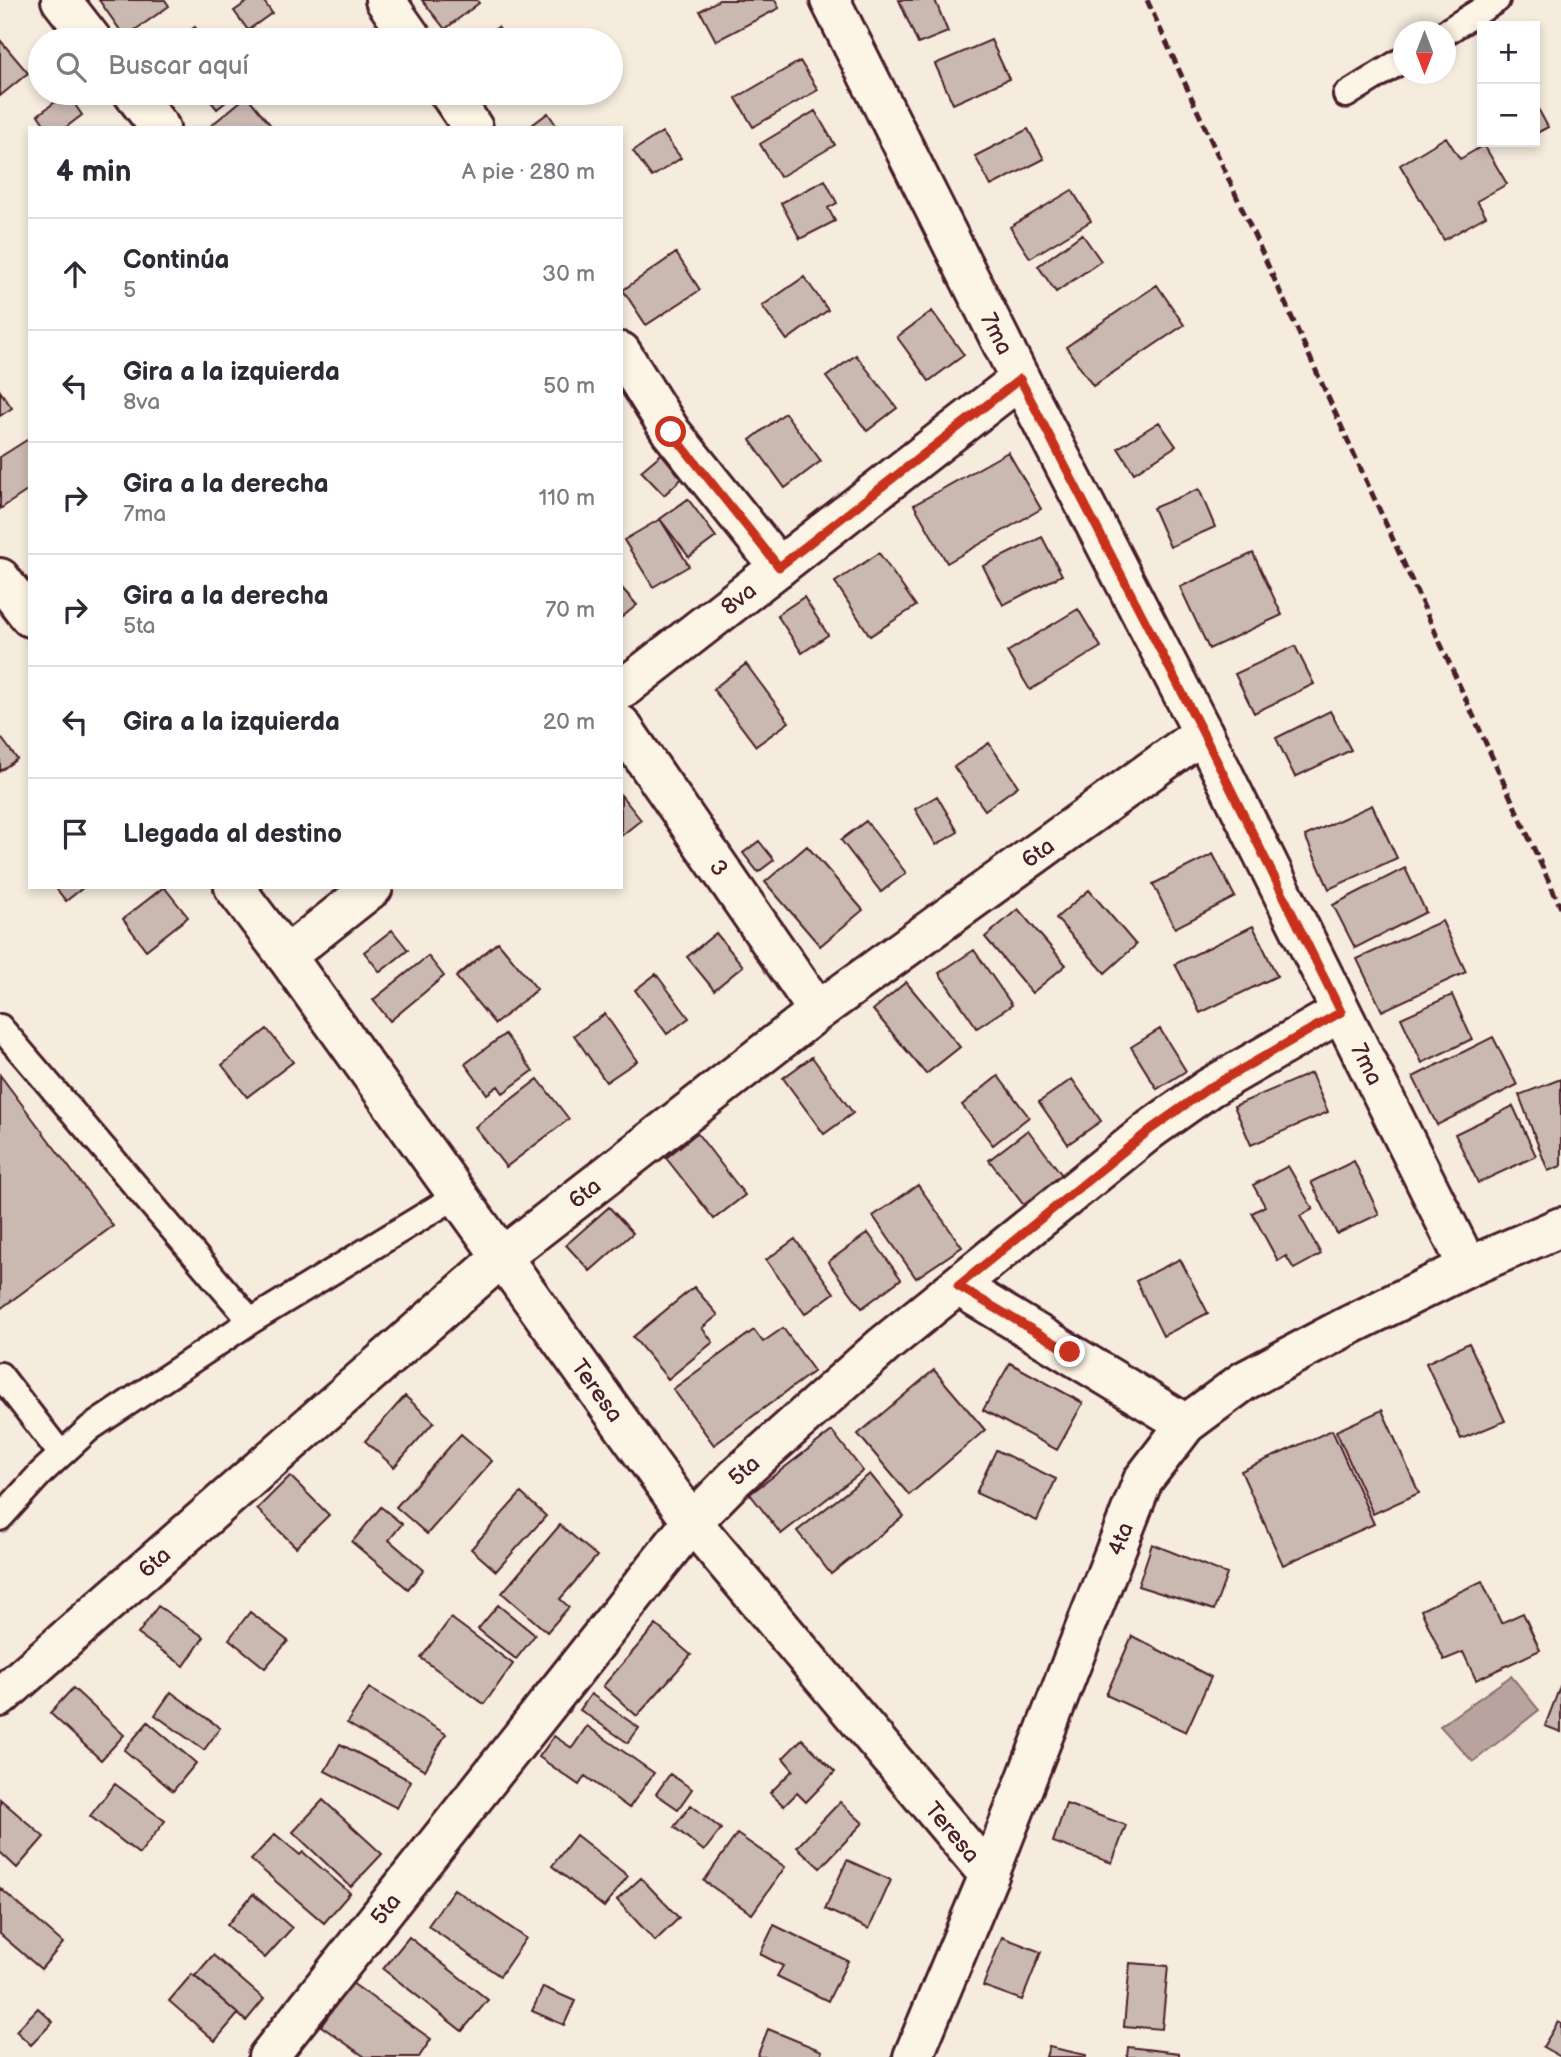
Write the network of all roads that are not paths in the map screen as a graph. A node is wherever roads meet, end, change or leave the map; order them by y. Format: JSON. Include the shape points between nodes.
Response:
{"nodes":[{"id":1,"x":61,"y":0,"type":"edge"},
{"id":2,"x":385,"y":0,"type":"edge"},
{"id":3,"x":830,"y":0,"type":"edge"},
{"id":4,"x":1497,"y":0,"type":"edge"},
{"id":5,"x":1456,"y":26,"type":"edge"},
{"id":6,"x":83,"y":28,"type":"edge"},
{"id":7,"x":405,"y":28,"type":"edge"},
{"id":8,"x":1393,"y":66,"type":"edge"},
{"id":9,"x":1346,"y":95,"type":"dead end"},
{"id":10,"x":142,"y":105,"type":"edge"},
{"id":11,"x":457,"y":105,"type":"edge"},
{"id":12,"x":158,"y":126,"type":"edge"},
{"id":13,"x":472,"y":126,"type":"edge"},
{"id":14,"x":623,"y":355,"type":"edge"},
{"id":15,"x":1020,"y":379,"type":"junction"},
{"id":16,"x":779,"y":567,"type":"junction"},
{"id":17,"x":0,"y":578,"type":"edge"},
{"id":18,"x":28,"y":614,"type":"edge"},
{"id":19,"x":623,"y":688,"type":"edge"},
{"id":20,"x":623,"y":727,"type":"edge"},
{"id":21,"x":1203,"y":733,"type":"junction"},
{"id":22,"x":236,"y":889,"type":"edge"},
{"id":23,"x":370,"y":889,"type":"edge"},
{"id":24,"x":286,"y":956,"type":"junction"},
{"id":25,"x":818,"y":1011,"type":"junction"},
{"id":26,"x":1341,"y":1012,"type":"junction"},
{"id":27,"x":0,"y":1027,"type":"edge"},
{"id":28,"x":458,"y":1195,"type":"junction"},
{"id":29,"x":1561,"y":1227,"type":"edge"},
{"id":30,"x":502,"y":1257,"type":"junction"},
{"id":31,"x":1468,"y":1267,"type":"junction"},
{"id":32,"x":958,"y":1286,"type":"junction"},
{"id":33,"x":251,"y":1321,"type":"junction"},
{"id":34,"x":0,"y":1375,"type":"edge"},
{"id":35,"x":1186,"y":1423,"type":"junction"},
{"id":36,"x":61,"y":1454,"type":"junction"},
{"id":37,"x":0,"y":1518,"type":"edge"},
{"id":38,"x":692,"y":1522,"type":"junction"},
{"id":39,"x":4,"y":1690,"type":"edge"},
{"id":40,"x":989,"y":1875,"type":"junction"},
{"id":41,"x":268,"y":2057,"type":"edge"},
{"id":42,"x":914,"y":2057,"type":"edge"}],
"edges":[{"from":1,"to":6,"type":"street"},
{"from":2,"to":7,"type":"street"},
{"from":3,"to":15,"type":"street","name":"7ma"},
{"from":4,"to":5,"type":"lane"},
{"from":8,"to":9,"type":"lane"},
{"from":10,"to":12,"type":"street"},
{"from":11,"to":13,"type":"street"},
{"from":14,"to":16,"type":"street","via":[[671,432]]},
{"from":15,"to":16,"type":"street","name":"8va"},
{"from":15,"to":21,"type":"street","name":"7ma"},
{"from":16,"to":19,"type":"street","name":"8va"},
{"from":17,"to":18,"type":"street"},
{"from":20,"to":25,"type":"street","name":"3"},
{"from":21,"to":25,"type":"street","name":"6ta"},
{"from":21,"to":26,"type":"street","name":"7ma"},
{"from":22,"to":24,"type":"street","name":"Teresa"},
{"from":23,"to":24,"type":"street"},
{"from":24,"to":28,"type":"street","name":"Teresa"},
{"from":25,"to":30,"type":"street","name":"6ta"},
{"from":26,"to":31,"type":"street","name":"7ma"},
{"from":26,"to":32,"type":"street","name":"5ta","via":[[1209,1088],[1151,1129]]},
{"from":27,"to":33,"type":"lane"},
{"from":28,"to":30,"type":"street","name":"Teresa"},
{"from":28,"to":33,"type":"lane"},
{"from":29,"to":31,"type":"street","name":"4ta"},
{"from":30,"to":38,"type":"street","name":"Teresa"},
{"from":30,"to":39,"type":"street","name":"6ta"},
{"from":31,"to":35,"type":"street","name":"4ta","via":[[1244,1381]]},
{"from":32,"to":35,"type":"street"},
{"from":32,"to":38,"type":"street","name":"5ta","via":[[884,1345]]},
{"from":33,"to":36,"type":"lane","via":[[90,1428]]},
{"from":34,"to":36,"type":"lane"},
{"from":35,"to":40,"type":"street","name":"4ta","via":[[1143,1480]]},
{"from":36,"to":37,"type":"lane"},
{"from":38,"to":40,"type":"street","name":"Teresa"},
{"from":38,"to":41,"type":"street","name":"5ta"},
{"from":40,"to":42,"type":"street","name":"4ta"}]}
